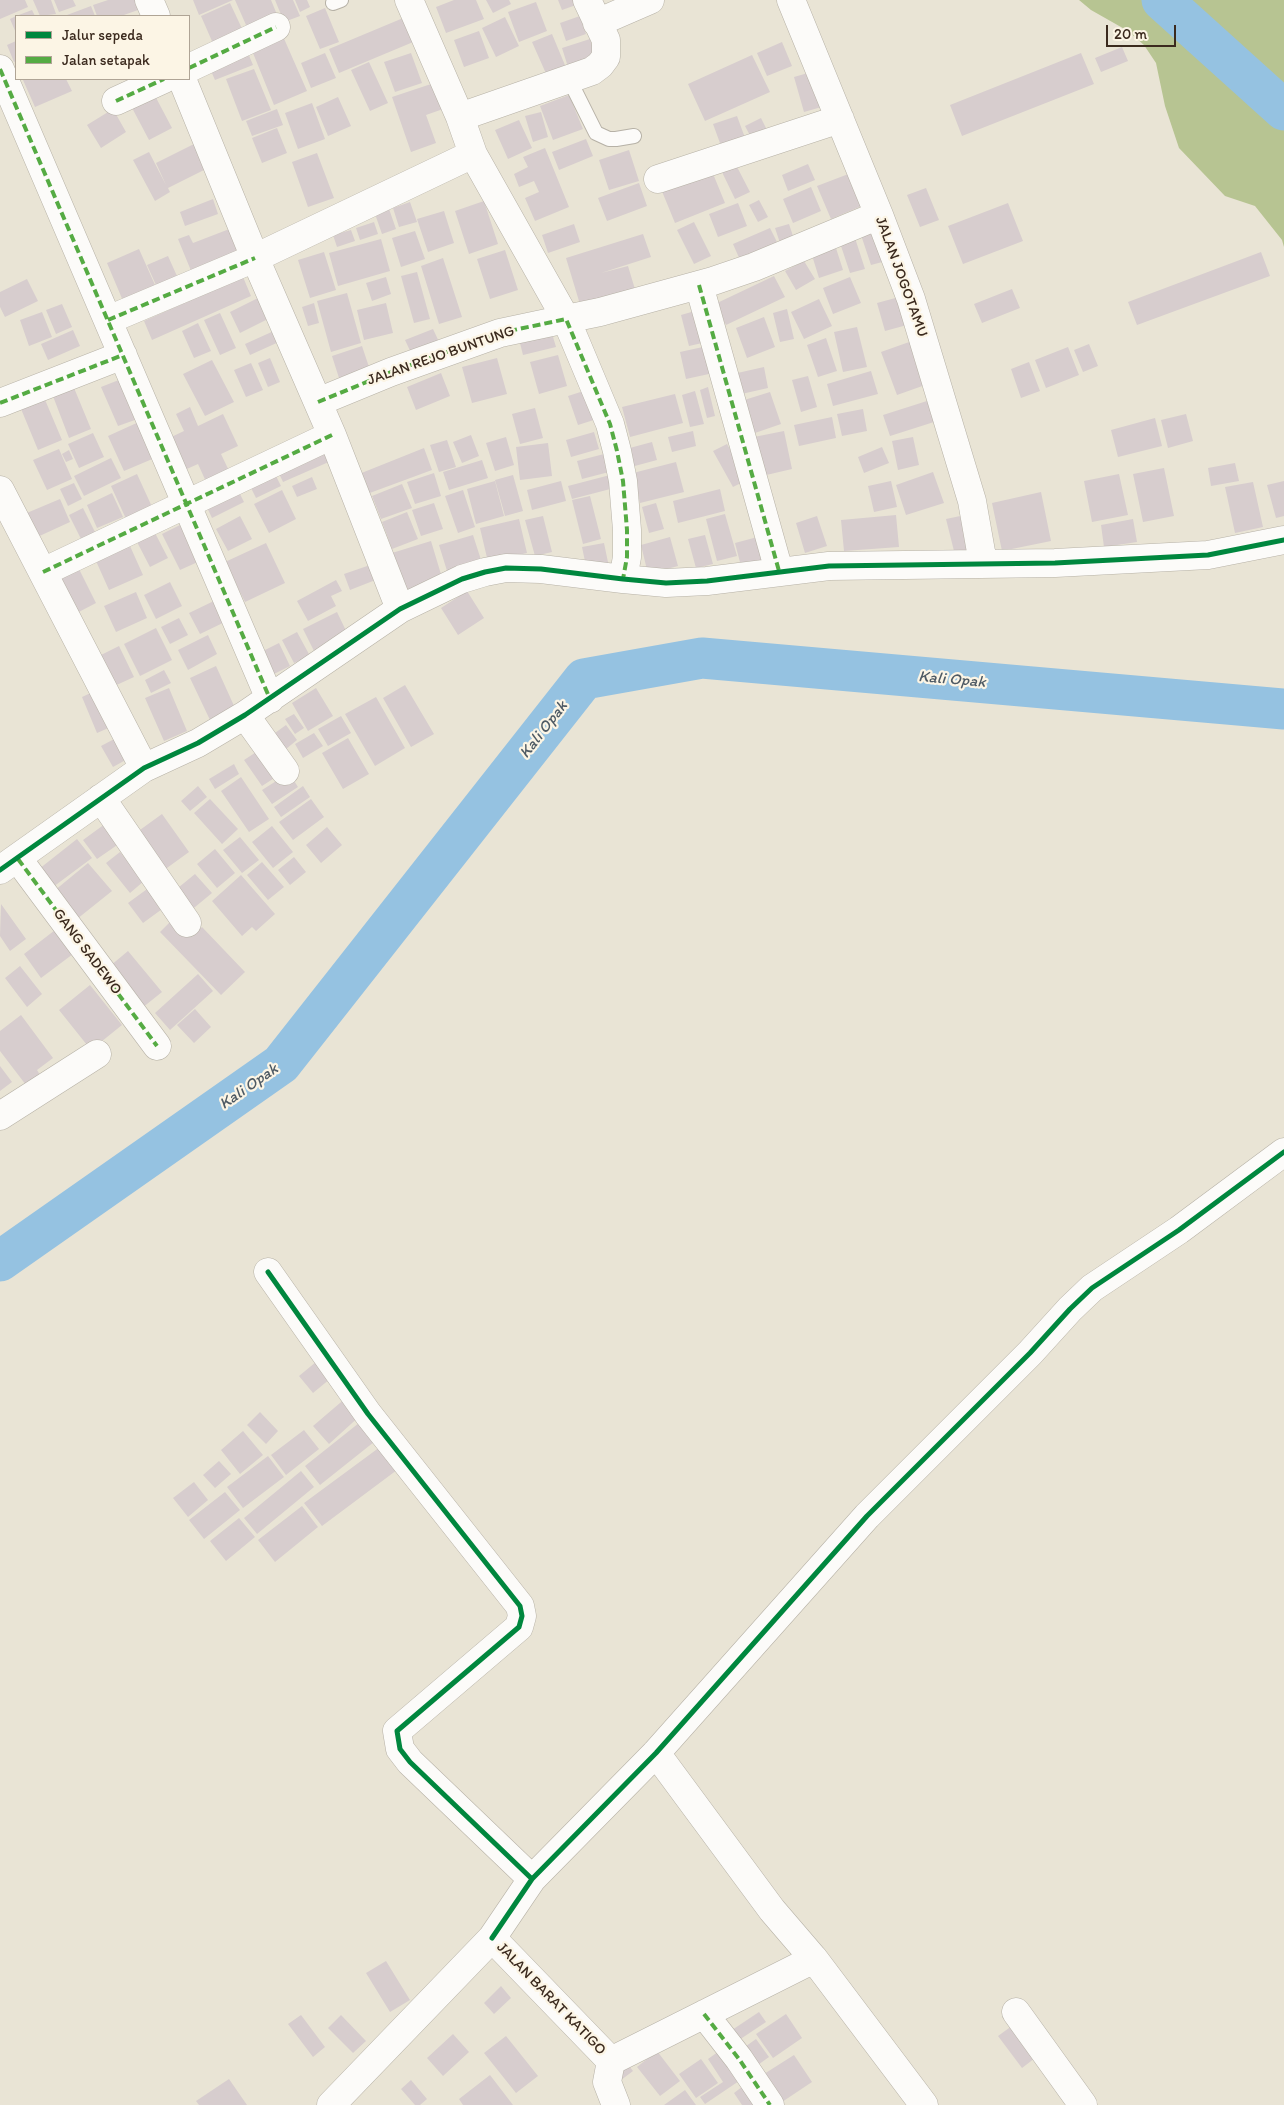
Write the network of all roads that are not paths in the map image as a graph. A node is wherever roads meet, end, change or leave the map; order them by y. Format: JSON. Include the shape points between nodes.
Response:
{"nodes":[{"id":1,"x":149,"y":0,"type":"edge"},
{"id":2,"x":409,"y":0,"type":"edge"},
{"id":3,"x":650,"y":0,"type":"edge"},
{"id":4,"x":791,"y":0,"type":"edge"},
{"id":5,"x":592,"y":12,"type":"edge"},
{"id":6,"x":156,"y":15,"type":"edge"},
{"id":7,"x":276,"y":27,"type":"dead end"},
{"id":8,"x":190,"y":68,"type":"edge"},
{"id":9,"x":0,"y":69,"type":"edge"},
{"id":10,"x":569,"y":79,"type":"junction"},
{"id":11,"x":162,"y":80,"type":"edge"},
{"id":12,"x":182,"y":80,"type":"edge"},
{"id":13,"x":116,"y":101,"type":"dead end"},
{"id":14,"x":460,"y":117,"type":"junction"},
{"id":15,"x":840,"y":118,"type":"junction"},
{"id":16,"x":634,"y":136,"type":"dead end"},
{"id":17,"x":473,"y":154,"type":"junction"},
{"id":18,"x":658,"y":179,"type":"dead end"},
{"id":19,"x":879,"y":215,"type":"junction"},
{"id":20,"x":255,"y":258,"type":"junction"},
{"id":21,"x":699,"y":285,"type":"junction"},
{"id":22,"x":566,"y":319,"type":"junction"},
{"id":23,"x":108,"y":320,"type":"junction"},
{"id":24,"x":123,"y":355,"type":"junction"},
{"id":25,"x":318,"y":402,"type":"junction"},
{"id":26,"x":0,"y":403,"type":"edge"},
{"id":27,"x":332,"y":434,"type":"junction"},
{"id":28,"x":0,"y":490,"type":"edge"},
{"id":29,"x":187,"y":503,"type":"junction"},
{"id":30,"x":1284,"y":540,"type":"edge"},
{"id":31,"x":983,"y":562,"type":"junction"},
{"id":32,"x":779,"y":571,"type":"junction"},
{"id":33,"x":43,"y":572,"type":"junction"},
{"id":34,"x":623,"y":580,"type":"junction"},
{"id":35,"x":400,"y":609,"type":"junction"},
{"id":36,"x":270,"y":699,"type":"junction"},
{"id":37,"x":245,"y":715,"type":"junction"},
{"id":38,"x":144,"y":768,"type":"junction"},
{"id":39,"x":285,"y":771,"type":"dead end"},
{"id":40,"x":101,"y":798,"type":"junction"},
{"id":41,"x":9,"y":864,"type":"edge"},
{"id":42,"x":187,"y":923,"type":"dead end"},
{"id":43,"x":157,"y":1046,"type":"dead end"},
{"id":44,"x":97,"y":1054,"type":"dead end"},
{"id":45,"x":0,"y":1116,"type":"edge"},
{"id":46,"x":1284,"y":1152,"type":"edge"},
{"id":47,"x":268,"y":1272,"type":"dead end"},
{"id":48,"x":656,"y":1754,"type":"junction"},
{"id":49,"x":532,"y":1879,"type":"junction"},
{"id":50,"x":492,"y":1938,"type":"junction"},
{"id":51,"x":814,"y":1959,"type":"junction"},
{"id":52,"x":1016,"y":2012,"type":"dead end"},
{"id":53,"x":704,"y":2014,"type":"junction"},
{"id":54,"x":611,"y":2061,"type":"junction"},
{"id":55,"x":331,"y":2105,"type":"edge"},
{"id":56,"x":616,"y":2105,"type":"edge"},
{"id":57,"x":770,"y":2105,"type":"edge"},
{"id":58,"x":924,"y":2105,"type":"edge"},
{"id":59,"x":1083,"y":2105,"type":"edge"}],
"edges":[{"from":1,"to":6,"type":"street"},
{"from":2,"to":14,"type":"street"},
{"from":3,"to":5,"type":"street"},
{"from":4,"to":15,"type":"street","name":"JALAN JOGOTAMU"},
{"from":5,"to":10,"type":"street","via":[[606,40],[606,56],[592,71]]},
{"from":7,"to":8,"type":"street"},
{"from":9,"to":23,"type":"street"},
{"from":10,"to":14,"type":"street"},
{"from":10,"to":16,"type":"lane","via":[[596,133],[609,139]]},
{"from":11,"to":13,"type":"street"},
{"from":12,"to":20,"type":"street"},
{"from":14,"to":17,"type":"street"},
{"from":15,"to":18,"type":"street"},
{"from":15,"to":19,"type":"street","name":"JALAN JOGOTAMU"},
{"from":17,"to":20,"type":"street"},
{"from":17,"to":22,"type":"street"},
{"from":19,"to":21,"type":"street","name":"JALAN REJO BUNTUNG","via":[[754,267]]},
{"from":19,"to":31,"type":"street","name":"JALAN JOGOTAMU","via":[[911,299],[950,426],[972,501]]},
{"from":20,"to":23,"type":"street"},
{"from":20,"to":25,"type":"street"},
{"from":21,"to":22,"type":"street","name":"JALAN REJO BUNTUNG"},
{"from":21,"to":32,"type":"street"},
{"from":22,"to":25,"type":"street","name":"JALAN REJO BUNTUNG","via":[[500,333]]},
{"from":22,"to":34,"type":"street","via":[[610,424],[617,451],[627,530]]},
{"from":23,"to":24,"type":"street"},
{"from":24,"to":26,"type":"street"},
{"from":24,"to":29,"type":"street"},
{"from":25,"to":27,"type":"street"},
{"from":27,"to":29,"type":"street"},
{"from":27,"to":35,"type":"street"},
{"from":28,"to":33,"type":"street"},
{"from":29,"to":33,"type":"street"},
{"from":29,"to":36,"type":"street"},
{"from":30,"to":31,"type":"street","via":[[1208,556],[1055,563]]},
{"from":31,"to":32,"type":"street","via":[[829,566]]},
{"from":32,"to":34,"type":"street","via":[[706,581]]},
{"from":33,"to":38,"type":"street"},
{"from":34,"to":35,"type":"street","via":[[573,572],[506,568],[462,579]]},
{"from":35,"to":36,"type":"street"},
{"from":36,"to":37,"type":"street"},
{"from":37,"to":38,"type":"street","via":[[198,743]]},
{"from":37,"to":39,"type":"street"},
{"from":38,"to":40,"type":"street"},
{"from":40,"to":41,"type":"street"},
{"from":40,"to":42,"type":"street"},
{"from":41,"to":43,"type":"street","name":"GANG SADEWO"},
{"from":44,"to":45,"type":"street"},
{"from":46,"to":48,"type":"street","via":[[1179,1230],[1092,1288],[1070,1308],[867,1516]]},
{"from":47,"to":49,"type":"street","via":[[368,1414],[520,1606],[519,1627],[397,1731],[400,1749],[410,1762]]},
{"from":48,"to":49,"type":"street"},
{"from":48,"to":51,"type":"street","via":[[772,1910]]},
{"from":49,"to":50,"type":"street"},
{"from":50,"to":54,"type":"street","name":"JALAN BARAT KATIGO"},
{"from":50,"to":55,"type":"street","name":"JALAN BARAT KATIGO"},
{"from":51,"to":53,"type":"street","name":"JALAN BARAT KATIGO"},
{"from":51,"to":58,"type":"street"},
{"from":52,"to":59,"type":"street"},
{"from":53,"to":54,"type":"street","name":"JALAN BARAT KATIGO"},
{"from":53,"to":57,"type":"street"},
{"from":54,"to":56,"type":"street","via":[[606,2082]]}]}
